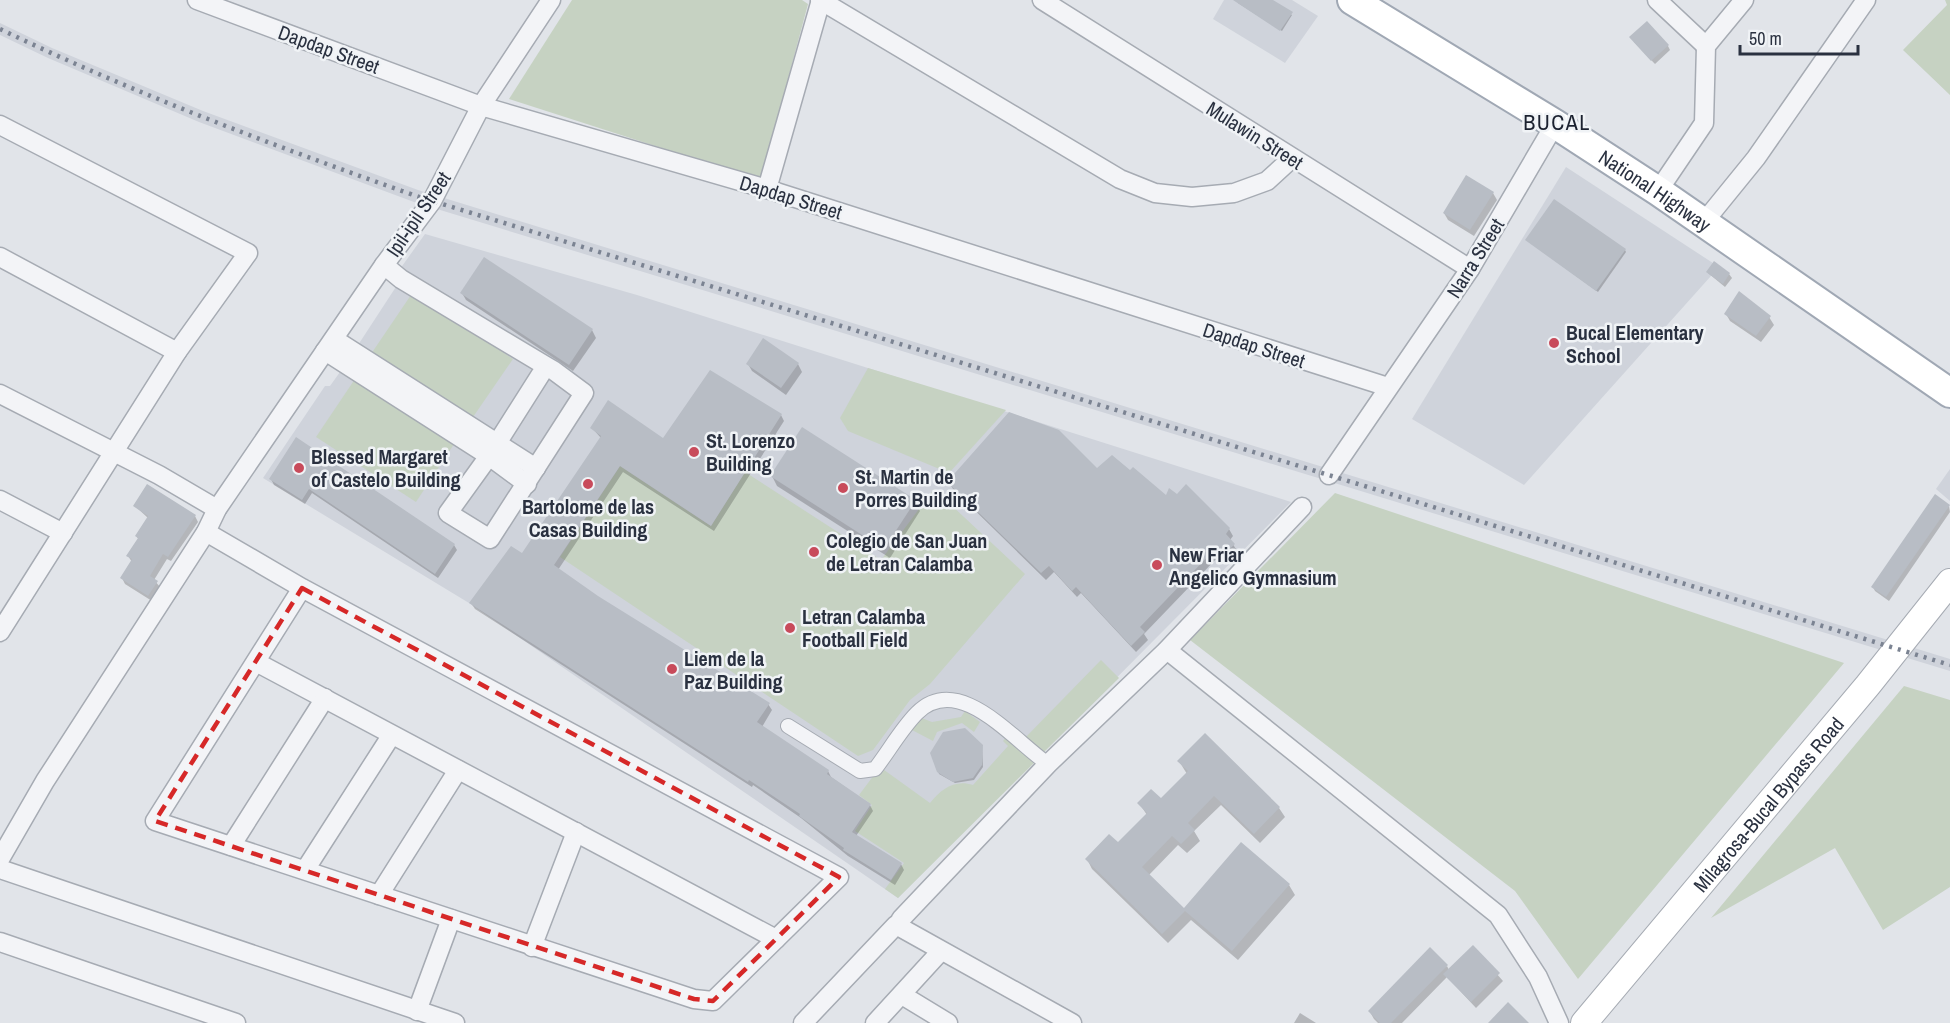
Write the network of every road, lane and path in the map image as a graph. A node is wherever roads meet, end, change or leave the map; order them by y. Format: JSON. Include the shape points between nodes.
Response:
{"nodes":[{"id":1,"x":197,"y":0,"type":"edge"},
{"id":2,"x":550,"y":0,"type":"edge"},
{"id":3,"x":821,"y":0,"type":"edge"},
{"id":4,"x":1042,"y":0,"type":"edge"},
{"id":5,"x":1352,"y":0,"type":"edge"},
{"id":6,"x":1657,"y":0,"type":"edge"},
{"id":7,"x":1744,"y":0,"type":"edge"},
{"id":8,"x":1866,"y":0,"type":"edge"},
{"id":9,"x":1706,"y":46,"type":"junction"},
{"id":10,"x":481,"y":106,"type":"junction"},
{"id":11,"x":1555,"y":124,"type":"junction"},
{"id":12,"x":0,"y":125,"type":"edge"},
{"id":13,"x":1291,"y":159,"type":"junction"},
{"id":14,"x":767,"y":189,"type":"junction"},
{"id":15,"x":1658,"y":191,"type":"junction"},
{"id":16,"x":1704,"y":222,"type":"junction"},
{"id":17,"x":0,"y":257,"type":"edge"},
{"id":18,"x":384,"y":265,"type":"junction"},
{"id":19,"x":1470,"y":269,"type":"junction"},
{"id":20,"x":329,"y":345,"type":"junction"},
{"id":21,"x":177,"y":352,"type":"junction"},
{"id":22,"x":546,"y":366,"type":"junction"},
{"id":23,"x":1388,"y":387,"type":"junction"},
{"id":24,"x":1950,"y":393,"type":"edge"},
{"id":25,"x":0,"y":394,"type":"edge"},
{"id":26,"x":493,"y":450,"type":"junction"},
{"id":27,"x":115,"y":454,"type":"junction"},
{"id":28,"x":536,"y":468,"type":"junction"},
{"id":29,"x":1329,"y":475,"type":"dead end"},
{"id":30,"x":527,"y":484,"type":"junction"},
{"id":31,"x":0,"y":500,"type":"edge"},
{"id":32,"x":1302,"y":507,"type":"dead end"},
{"id":33,"x":217,"y":509,"type":"junction"},
{"id":34,"x":206,"y":532,"type":"junction"},
{"id":35,"x":63,"y":533,"type":"junction"},
{"id":36,"x":1950,"y":582,"type":"edge"},
{"id":37,"x":302,"y":588,"type":"junction"},
{"id":38,"x":0,"y":632,"type":"edge"},
{"id":39,"x":1167,"y":650,"type":"junction"},
{"id":40,"x":256,"y":662,"type":"junction"},
{"id":41,"x":325,"y":698,"type":"junction"},
{"id":42,"x":788,"y":726,"type":"dead end"},
{"id":43,"x":391,"y":736,"type":"junction"},
{"id":44,"x":1048,"y":764,"type":"junction"},
{"id":45,"x":458,"y":770,"type":"junction"},
{"id":46,"x":576,"y":832,"type":"junction"},
{"id":47,"x":231,"y":846,"type":"junction"},
{"id":48,"x":0,"y":859,"type":"edge"},
{"id":49,"x":0,"y":869,"type":"edge"},
{"id":50,"x":305,"y":870,"type":"junction"},
{"id":51,"x":379,"y":895,"type":"junction"},
{"id":52,"x":451,"y":919,"type":"junction"},
{"id":53,"x":901,"y":919,"type":"dead end"},
{"id":54,"x":776,"y":939,"type":"junction"},
{"id":55,"x":0,"y":942,"type":"edge"},
{"id":56,"x":532,"y":946,"type":"junction"},
{"id":57,"x":940,"y":951,"type":"junction"},
{"id":58,"x":902,"y":995,"type":"junction"},
{"id":59,"x":417,"y":1011,"type":"junction"},
{"id":60,"x":236,"y":1023,"type":"edge"},
{"id":61,"x":455,"y":1023,"type":"edge"},
{"id":62,"x":803,"y":1023,"type":"edge"},
{"id":63,"x":875,"y":1023,"type":"edge"},
{"id":64,"x":948,"y":1023,"type":"edge"},
{"id":65,"x":1072,"y":1023,"type":"edge"},
{"id":66,"x":1559,"y":1023,"type":"edge"},
{"id":67,"x":1584,"y":1023,"type":"edge"}],
"edges":[{"from":1,"to":10,"type":"street","name":"Dapdap Street"},
{"from":2,"to":10,"type":"street","name":"Ipil-ipil Street"},
{"from":3,"to":13,"type":"street","via":[[1120,179],[1155,193],[1192,197],[1234,193],[1267,182]]},
{"from":3,"to":14,"type":"street"},
{"from":4,"to":13,"type":"street","name":"Mulawin Street"},
{"from":5,"to":11,"type":"main road","name":"National Highway"},
{"from":6,"to":9,"type":"street"},
{"from":7,"to":9,"type":"street"},
{"from":8,"to":16,"type":"street","via":[[1756,158]]},
{"from":9,"to":15,"type":"street","via":[[1704,123]]},
{"from":10,"to":14,"type":"street","name":"Dapdap Street"},
{"from":10,"to":18,"type":"street","name":"Ipil-ipil Street","via":[[432,201]]},
{"from":11,"to":15,"type":"main road","name":"National Highway"},
{"from":11,"to":19,"type":"street","name":"Narra Street"},
{"from":12,"to":21,"type":"street","via":[[248,253]]},
{"from":13,"to":19,"type":"street","name":"Mulawin Street"},
{"from":14,"to":23,"type":"street","name":"Dapdap Street"},
{"from":15,"to":16,"type":"main road","name":"National Highway"},
{"from":16,"to":24,"type":"main road","name":"National Highway"},
{"from":17,"to":21,"type":"street"},
{"from":18,"to":20,"type":"street","name":"Ipil-ipil Street"},
{"from":18,"to":22,"type":"street"},
{"from":19,"to":23,"type":"street","name":"Narra Street"},
{"from":20,"to":26,"type":"street"},
{"from":20,"to":33,"type":"street","name":"Ipil-ipil Street"},
{"from":21,"to":27,"type":"street"},
{"from":22,"to":26,"type":"street"},
{"from":22,"to":28,"type":"street","via":[[584,393]]},
{"from":23,"to":29,"type":"street","name":"Narra Street"},
{"from":25,"to":27,"type":"street"},
{"from":26,"to":28,"type":"street"},
{"from":26,"to":30,"type":"street"},
{"from":26,"to":30,"type":"street","via":[[448,513],[490,539]]},
{"from":27,"to":33,"type":"street"},
{"from":27,"to":35,"type":"street"},
{"from":28,"to":30,"type":"street"},
{"from":31,"to":35,"type":"street"},
{"from":32,"to":39,"type":"street"},
{"from":33,"to":34,"type":"street","name":"Ipil-ipil Street"},
{"from":34,"to":37,"type":"street"},
{"from":34,"to":48,"type":"street","name":"Ipil-ipil Street","via":[[45,781]]},
{"from":35,"to":38,"type":"street"},
{"from":36,"to":67,"type":"main road","name":"Milagrosa-Bucal Bypass Road","via":[[1868,686]]},
{"from":37,"to":40,"type":"street"},
{"from":37,"to":54,"type":"street","via":[[838,877]]},
{"from":39,"to":44,"type":"street"},
{"from":39,"to":66,"type":"street","via":[[1498,915],[1539,977]]},
{"from":40,"to":41,"type":"street"},
{"from":40,"to":47,"type":"street","via":[[155,821]]},
{"from":41,"to":43,"type":"street"},
{"from":41,"to":47,"type":"street"},
{"from":42,"to":44,"type":"street","via":[[860,771],[875,769],[916,713],[930,703],[947,699],[974,705]]},
{"from":43,"to":45,"type":"street"},
{"from":43,"to":50,"type":"street"},
{"from":44,"to":53,"type":"street"},
{"from":45,"to":46,"type":"street"},
{"from":45,"to":51,"type":"street"},
{"from":46,"to":54,"type":"street"},
{"from":46,"to":56,"type":"street"},
{"from":47,"to":50,"type":"street"},
{"from":49,"to":59,"type":"street"},
{"from":50,"to":51,"type":"street"},
{"from":51,"to":52,"type":"street"},
{"from":52,"to":56,"type":"street"},
{"from":52,"to":59,"type":"street"},
{"from":54,"to":56,"type":"street","via":[[713,1001],[694,999]]},
{"from":55,"to":60,"type":"street"},
{"from":57,"to":58,"type":"street"},
{"from":57,"to":62,"type":"street","via":[[896,925]]},
{"from":57,"to":65,"type":"street"},
{"from":58,"to":63,"type":"street"},
{"from":58,"to":64,"type":"street"},
{"from":59,"to":61,"type":"street"}]}
